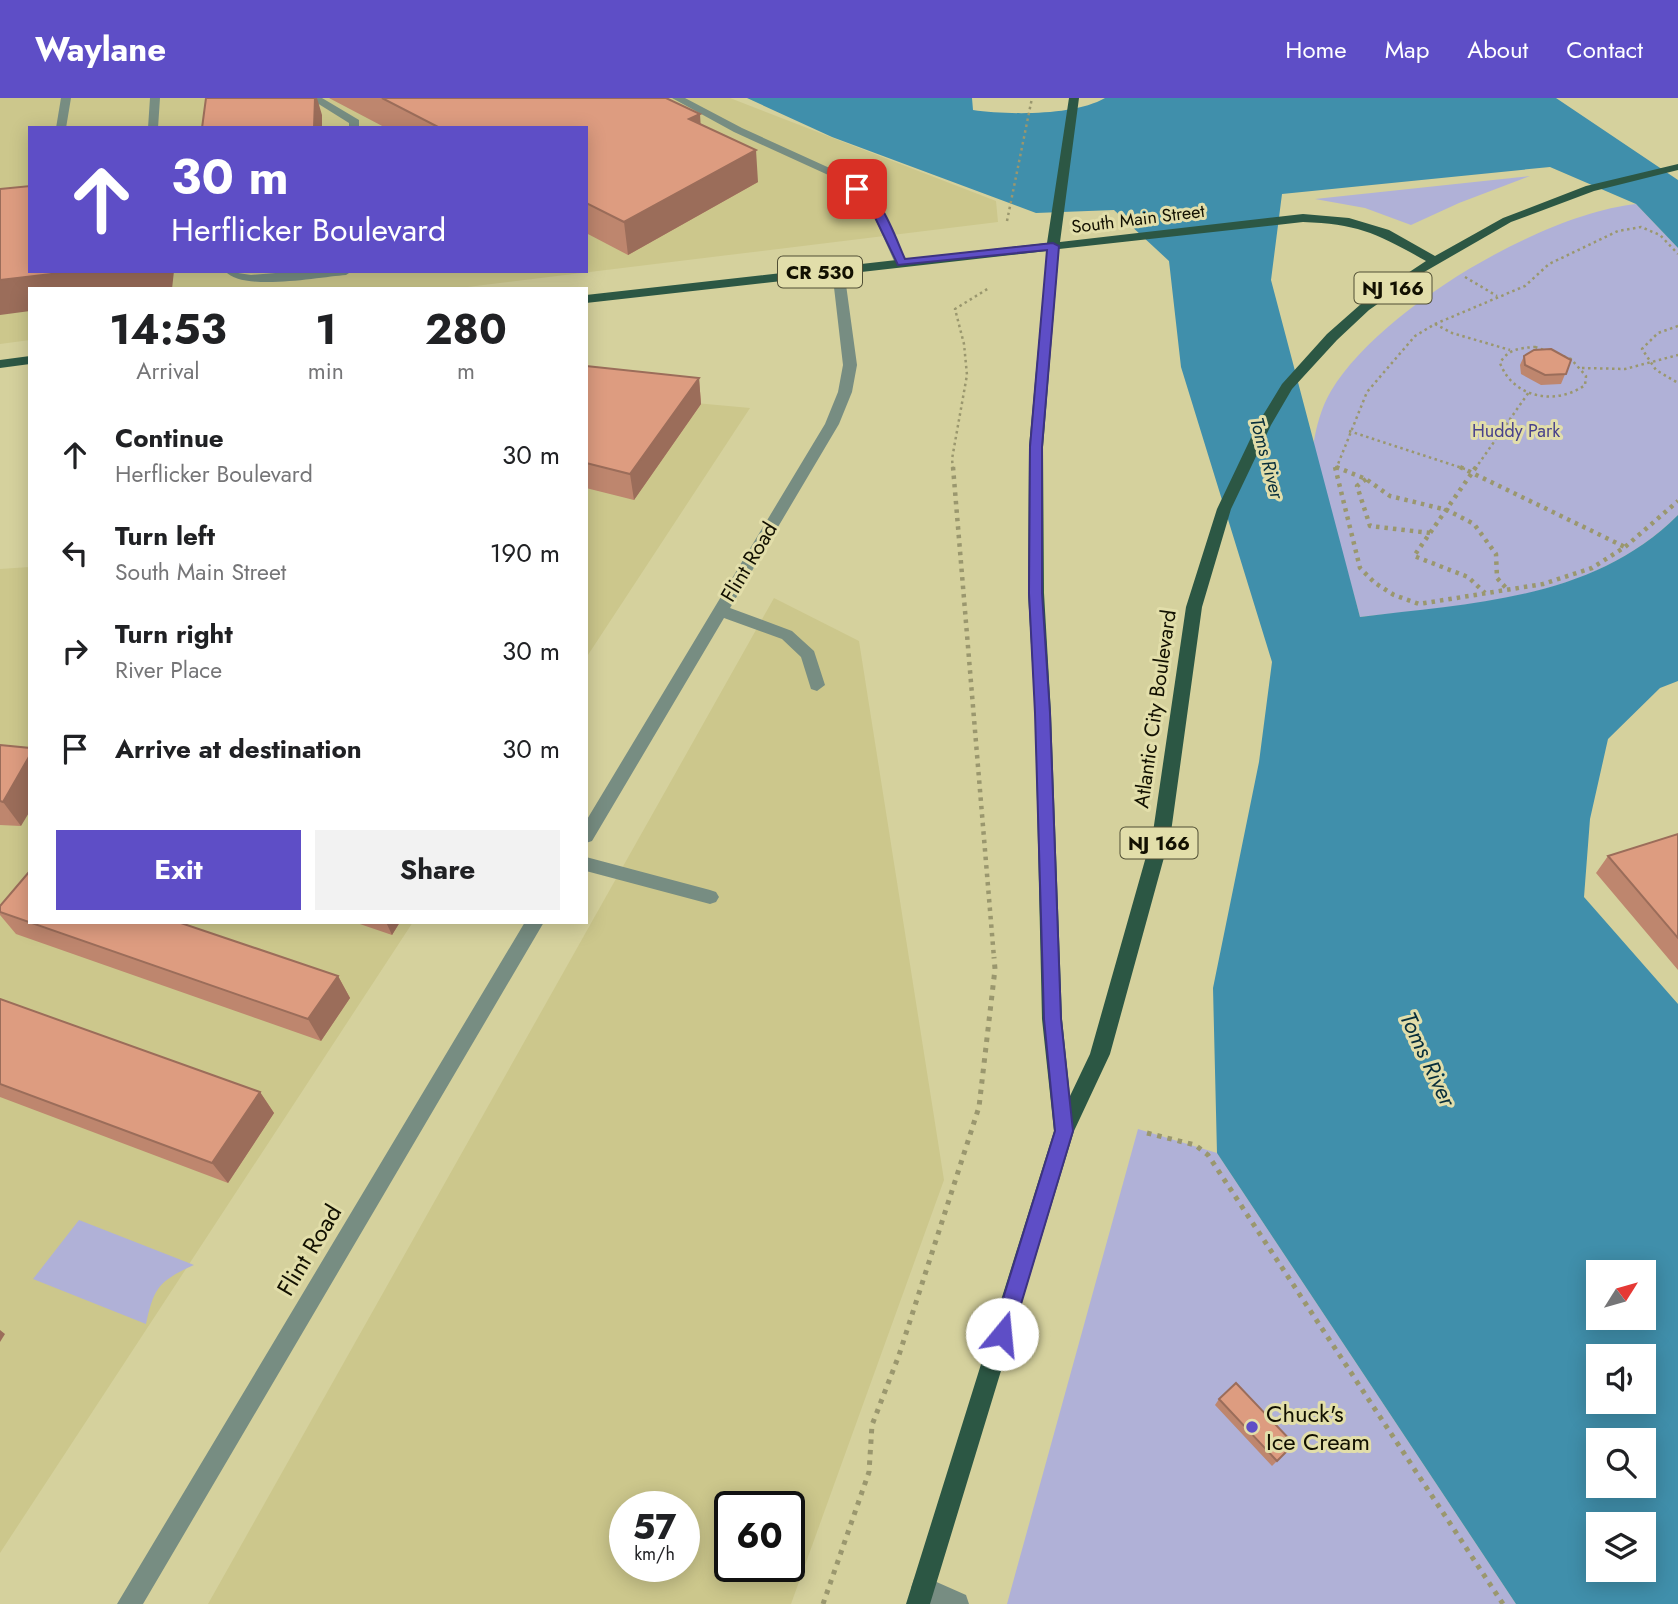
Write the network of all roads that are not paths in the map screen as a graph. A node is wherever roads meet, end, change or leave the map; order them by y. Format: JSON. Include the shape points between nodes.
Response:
{"nodes":[{"id":1,"x":66,"y":98,"type":"edge"},
{"id":2,"x":155,"y":98,"type":"edge"},
{"id":3,"x":314,"y":98,"type":"edge"},
{"id":4,"x":677,"y":98,"type":"edge"},
{"id":5,"x":1074,"y":98,"type":"edge"},
{"id":6,"x":354,"y":125,"type":"edge"},
{"id":7,"x":61,"y":126,"type":"edge"},
{"id":8,"x":153,"y":126,"type":"edge"},
{"id":9,"x":1676,"y":168,"type":"edge"},
{"id":10,"x":1053,"y":246,"type":"junction"},
{"id":11,"x":1435,"y":261,"type":"junction"},
{"id":12,"x":901,"y":263,"type":"junction"},
{"id":13,"x":838,"y":270,"type":"junction"},
{"id":14,"x":232,"y":273,"type":"edge"},
{"id":15,"x":320,"y":273,"type":"edge"},
{"id":16,"x":588,"y":299,"type":"edge"},
{"id":17,"x":28,"y":360,"type":"edge"},
{"id":18,"x":0,"y":363,"type":"edge"},
{"id":19,"x":720,"y":611,"type":"junction"},
{"id":20,"x":817,"y":685,"type":"dead end"},
{"id":21,"x":588,"y":833,"type":"edge"},
{"id":22,"x":588,"y":865,"type":"edge"},
{"id":23,"x":710,"y":897,"type":"dead end"},
{"id":24,"x":534,"y":924,"type":"edge"},
{"id":25,"x":1064,"y":1131,"type":"junction"},
{"id":26,"x":921,"y":1596,"type":"edge"},
{"id":27,"x":129,"y":1604,"type":"edge"},
{"id":28,"x":957,"y":1604,"type":"edge"}],
"edges":[{"from":1,"to":7,"type":"street"},
{"from":2,"to":8,"type":"street"},
{"from":3,"to":6,"type":"street"},
{"from":4,"to":12,"type":"street","via":[[841,177],[873,201]]},
{"from":5,"to":10,"type":"main road","number":"NJ 166"},
{"from":9,"to":11,"type":"main road","name":"Atlantic City Boulevard","number":"NJ 166","via":[[1590,188],[1507,220]]},
{"from":10,"to":11,"type":"main road","name":"South Main Street","number":"CR 530","via":[[1303,218],[1345,220],[1385,233]]},
{"from":10,"to":12,"type":"main road","name":"South Main Street","number":"CR 530"},
{"from":10,"to":25,"type":"main road","number":"NJ 166","via":[[1036,447],[1035,593],[1052,1019]]},
{"from":11,"to":25,"type":"main road","name":"Atlantic City Boulevard","number":"NJ 166","via":[[1365,307],[1287,387],[1224,509],[1194,607],[1162,832],[1100,1054]]},
{"from":12,"to":13,"type":"main road","name":"South Main Street","number":"CR 530"},
{"from":13,"to":16,"type":"main road","name":"South Main Street","number":"CR 530"},
{"from":13,"to":19,"type":"street","name":"Flint Road","via":[[850,365],[845,392],[832,424]]},
{"from":14,"to":15,"type":"street","via":[[251,279]]},
{"from":17,"to":18,"type":"main road"},
{"from":19,"to":20,"type":"street","via":[[787,635],[808,655]]},
{"from":19,"to":21,"type":"street","name":"Flint Road"},
{"from":22,"to":23,"type":"street"},
{"from":24,"to":27,"type":"street","name":"Flint Road"},
{"from":25,"to":26,"type":"main road","name":"Atlantic City Boulevard","number":"NJ 166"},
{"from":26,"to":28,"type":"street"}]}
